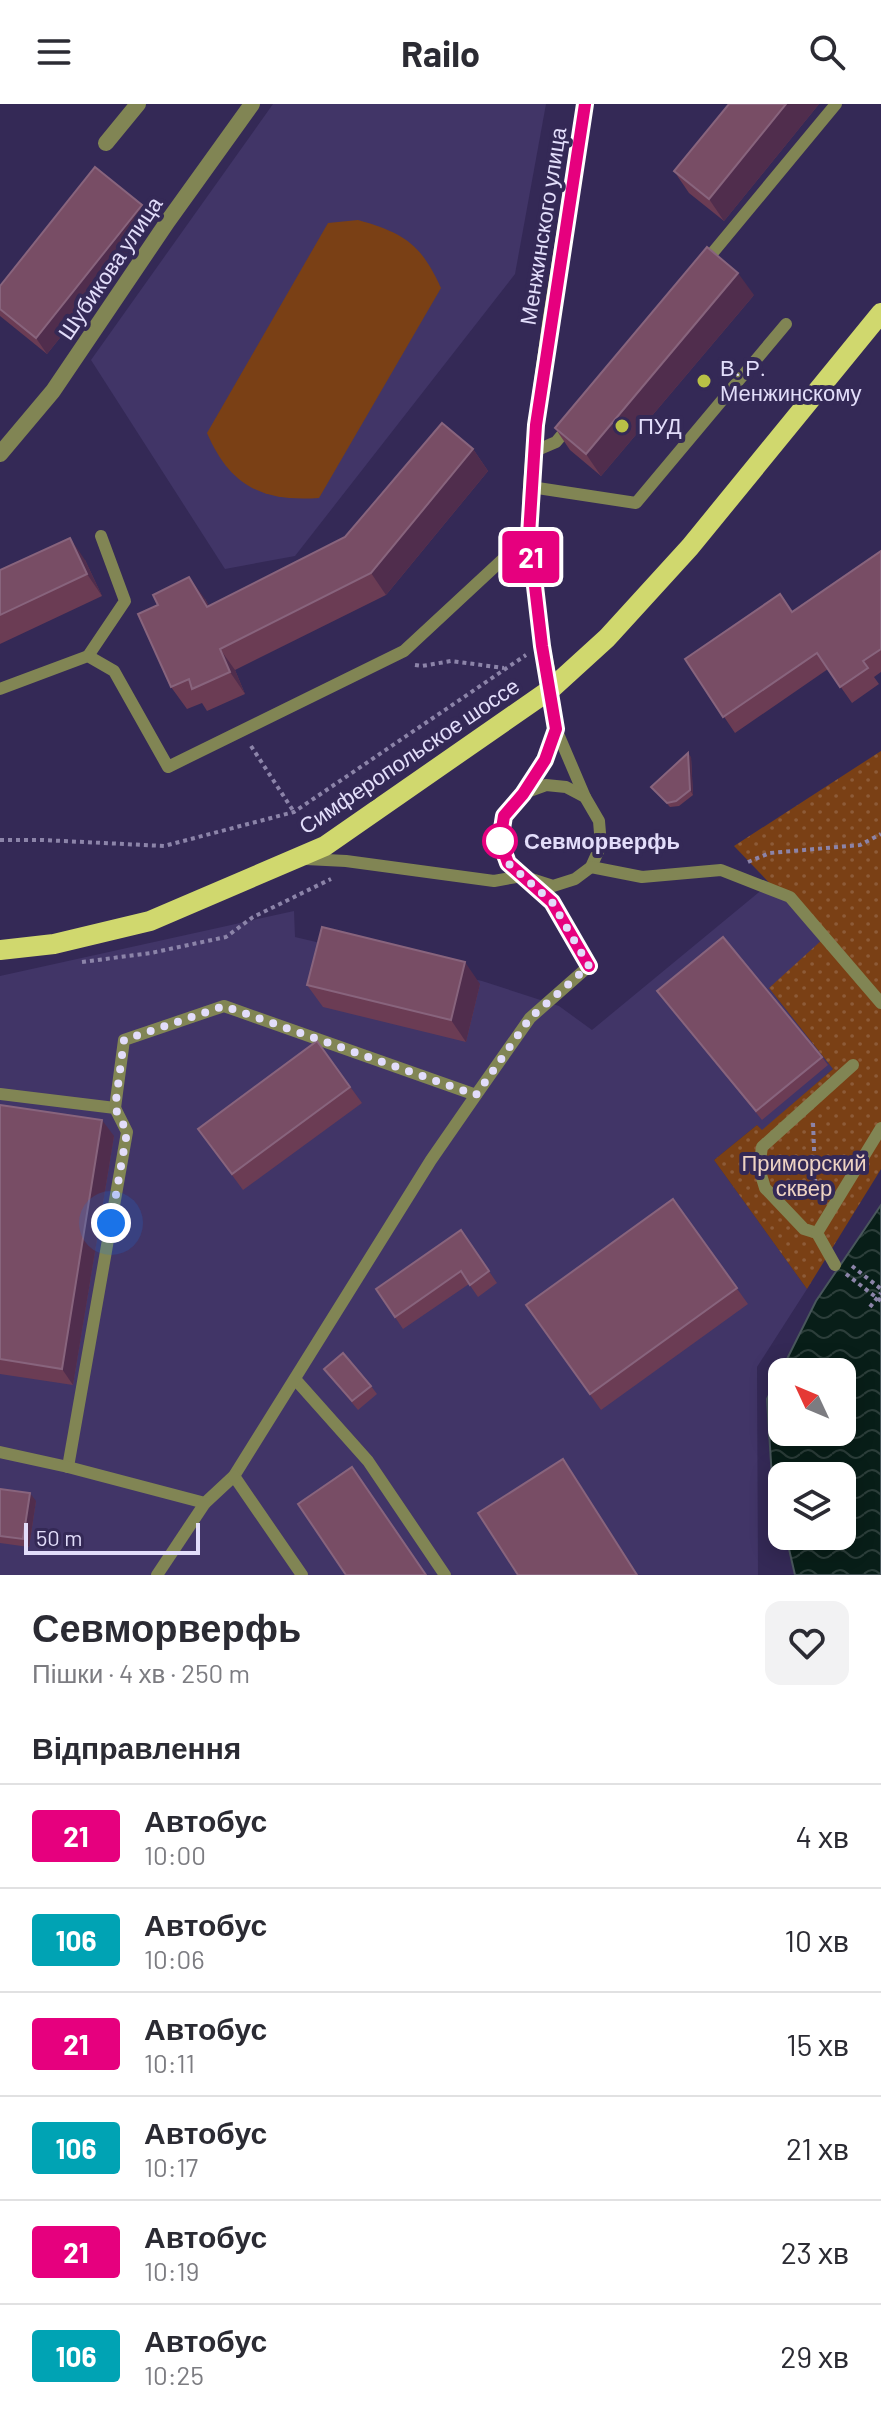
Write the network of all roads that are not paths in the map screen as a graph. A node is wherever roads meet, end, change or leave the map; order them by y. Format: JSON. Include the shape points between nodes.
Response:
{"nodes":[{"id":1,"x":138,"y":104,"type":"edge"},
{"id":2,"x":252,"y":104,"type":"edge"},
{"id":3,"x":585,"y":104,"type":"edge"},
{"id":4,"x":836,"y":104,"type":"edge"},
{"id":5,"x":106,"y":143,"type":"dead end"},
{"id":6,"x":696,"y":273,"type":"edge"},
{"id":7,"x":881,"y":313,"type":"edge"},
{"id":8,"x":786,"y":324,"type":"dead end"},
{"id":9,"x":576,"y":418,"type":"edge"},
{"id":10,"x":535,"y":451,"type":"junction"},
{"id":11,"x":0,"y":454,"type":"edge"},
{"id":12,"x":531,"y":487,"type":"junction"},
{"id":13,"x":529,"y":535,"type":"junction"},
{"id":14,"x":101,"y":536,"type":"dead end"},
{"id":15,"x":88,"y":656,"type":"junction"},
{"id":16,"x":0,"y":689,"type":"edge"},
{"id":17,"x":551,"y":689,"type":"junction"},
{"id":18,"x":556,"y":729,"type":"junction"},
{"id":19,"x":523,"y":794,"type":"junction"},
{"id":20,"x":585,"y":797,"type":"junction"},
{"id":21,"x":295,"y":859,"type":"junction"},
{"id":22,"x":591,"y":867,"type":"junction"},
{"id":23,"x":522,"y":876,"type":"junction"},
{"id":24,"x":0,"y":950,"type":"edge"},
{"id":25,"x":881,"y":1003,"type":"edge"},
{"id":26,"x":853,"y":1065,"type":"dead end"},
{"id":27,"x":0,"y":1094,"type":"edge"},
{"id":28,"x":476,"y":1095,"type":"junction"},
{"id":29,"x":115,"y":1108,"type":"junction"},
{"id":30,"x":881,"y":1128,"type":"edge"},
{"id":31,"x":817,"y":1233,"type":"junction"},
{"id":32,"x":839,"y":1262,"type":"road end"},
{"id":33,"x":295,"y":1379,"type":"junction"},
{"id":34,"x":0,"y":1452,"type":"edge"},
{"id":35,"x":68,"y":1467,"type":"junction"},
{"id":36,"x":234,"y":1476,"type":"junction"},
{"id":37,"x":205,"y":1503,"type":"junction"},
{"id":38,"x":157,"y":1575,"type":"edge"},
{"id":39,"x":302,"y":1575,"type":"edge"},
{"id":40,"x":445,"y":1575,"type":"edge"}],
"edges":[{"from":1,"to":5,"type":"street"},
{"from":2,"to":11,"type":"street","name":"Шубикова улица","via":[[53,391]]},
{"from":3,"to":10,"type":"street","name":"Менжинского улица"},
{"from":4,"to":6,"type":"lane"},
{"from":7,"to":17,"type":"main road","name":"Симферопольское шоссе","via":[[690,547],[607,638]]},
{"from":8,"to":12,"type":"lane","via":[[636,503]]},
{"from":9,"to":10,"type":"lane","via":[[556,442]]},
{"from":10,"to":12,"type":"street","name":"Менжинского улица"},
{"from":12,"to":13,"type":"street","name":"Менжинского улица"},
{"from":13,"to":15,"type":"lane","via":[[404,651],[168,767],[114,671]]},
{"from":13,"to":17,"type":"street","name":"Менжинского улица"},
{"from":14,"to":15,"type":"lane","via":[[125,601]]},
{"from":15,"to":16,"type":"lane"},
{"from":17,"to":18,"type":"lane"},
{"from":17,"to":21,"type":"main road","name":"Симферопольское шоссе","via":[[325,846]]},
{"from":18,"to":19,"type":"lane","via":[[545,760]]},
{"from":18,"to":20,"type":"lane"},
{"from":19,"to":20,"type":"lane","via":[[546,785]]},
{"from":19,"to":23,"type":"lane","via":[[504,816],[500,841],[508,863]]},
{"from":20,"to":22,"type":"lane","via":[[599,821],[601,845]]},
{"from":21,"to":23,"type":"lane","via":[[494,881]]},
{"from":21,"to":24,"type":"main road","name":"Симферопольское шоссе","via":[[150,921],[54,944]]},
{"from":22,"to":23,"type":"lane","via":[[553,886]]},
{"from":22,"to":25,"type":"lane","via":[[642,877],[721,870],[790,897]]},
{"from":23,"to":28,"type":"lane","via":[[552,902],[589,966],[530,1018]]},
{"from":26,"to":31,"type":"lane","via":[[762,1147],[759,1168],[765,1188],[804,1229]]},
{"from":27,"to":29,"type":"lane"},
{"from":28,"to":29,"type":"lane","via":[[224,1006],[124,1040]]},
{"from":28,"to":33,"type":"lane"},
{"from":29,"to":35,"type":"lane","via":[[127,1132]]},
{"from":30,"to":31,"type":"lane"},
{"from":31,"to":32,"type":"lane"},
{"from":33,"to":36,"type":"lane"},
{"from":33,"to":40,"type":"lane","via":[[368,1461]]},
{"from":34,"to":35,"type":"lane"},
{"from":35,"to":37,"type":"lane"},
{"from":36,"to":37,"type":"lane"},
{"from":36,"to":39,"type":"lane"},
{"from":37,"to":38,"type":"lane"}]}
